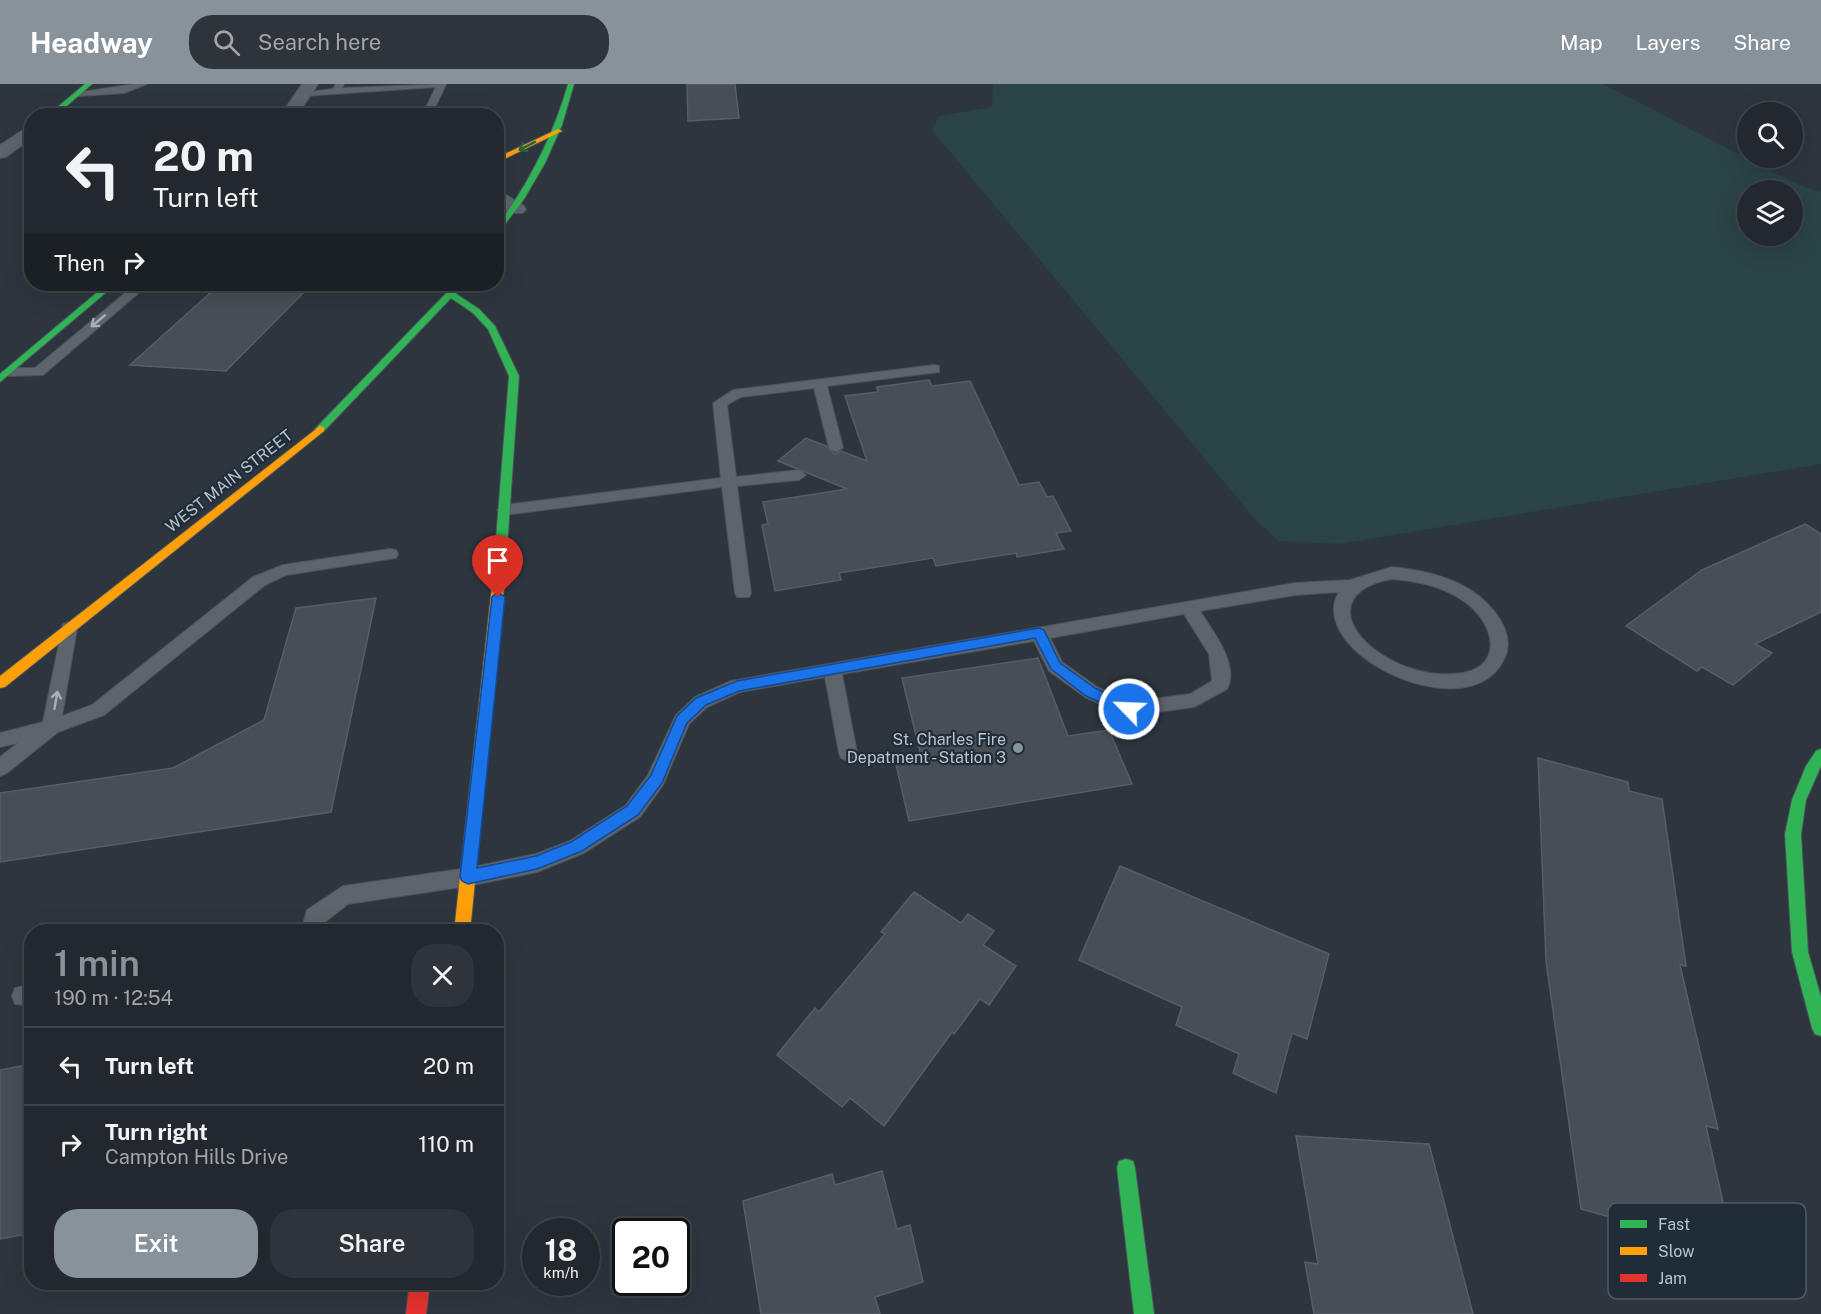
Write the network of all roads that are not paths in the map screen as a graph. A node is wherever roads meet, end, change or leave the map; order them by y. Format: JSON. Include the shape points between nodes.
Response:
{"nodes":[{"id":1,"x":143,"y":84,"type":"edge"},
{"id":2,"x":442,"y":84,"type":"edge"},
{"id":3,"x":571,"y":84,"type":"edge"},
{"id":4,"x":307,"y":88,"type":"edge"},
{"id":5,"x":338,"y":88,"type":"edge"},
{"id":6,"x":84,"y":89,"type":"edge"},
{"id":7,"x":60,"y":108,"type":"edge"},
{"id":8,"x":293,"y":108,"type":"edge"},
{"id":9,"x":430,"y":108,"type":"edge"},
{"id":10,"x":558,"y":131,"type":"junction"},
{"id":11,"x":24,"y":135,"type":"edge"},
{"id":12,"x":0,"y":153,"type":"edge"},
{"id":13,"x":504,"y":156,"type":"edge"},
{"id":14,"x":504,"y":201,"type":"edge"},
{"id":15,"x":516,"y":209,"type":"junction"},
{"id":16,"x":504,"y":224,"type":"edge"},
{"id":17,"x":104,"y":291,"type":"edge"},
{"id":18,"x":135,"y":291,"type":"edge"},
{"id":19,"x":453,"y":291,"type":"edge"},
{"id":20,"x":457,"y":291,"type":"edge"},
{"id":21,"x":934,"y":369,"type":"dead end"},
{"id":22,"x":5,"y":376,"type":"edge"},
{"id":23,"x":820,"y":383,"type":"junction"},
{"id":24,"x":836,"y":448,"type":"dead end"},
{"id":25,"x":799,"y":475,"type":"dead end"},
{"id":26,"x":729,"y":482,"type":"junction"},
{"id":27,"x":506,"y":510,"type":"junction"},
{"id":28,"x":390,"y":554,"type":"dead end"},
{"id":29,"x":1353,"y":586,"type":"junction"},
{"id":30,"x":744,"y":593,"type":"dead end"},
{"id":31,"x":1188,"y":607,"type":"junction"},
{"id":32,"x":69,"y":628,"type":"junction"},
{"id":33,"x":1039,"y":633,"type":"junction"},
{"id":34,"x":832,"y":669,"type":"junction"},
{"id":35,"x":0,"y":683,"type":"edge"},
{"id":36,"x":51,"y":727,"type":"junction"},
{"id":37,"x":0,"y":740,"type":"edge"},
{"id":38,"x":848,"y":753,"type":"dead end"},
{"id":39,"x":1821,"y":756,"type":"edge"},
{"id":40,"x":0,"y":768,"type":"edge"},
{"id":41,"x":468,"y":877,"type":"junction"},
{"id":42,"x":314,"y":924,"type":"edge"},
{"id":43,"x":463,"y":924,"type":"edge"},
{"id":44,"x":1821,"y":1028,"type":"edge"},
{"id":45,"x":1126,"y":1168,"type":"dead end"},
{"id":46,"x":419,"y":1290,"type":"edge"},
{"id":47,"x":416,"y":1314,"type":"edge"},
{"id":48,"x":1144,"y":1314,"type":"edge"}],
"edges":[{"from":1,"to":6,"type":"lane","via":[[124,90]]},
{"from":2,"to":5,"type":"lane"},
{"from":2,"to":9,"type":"lane"},
{"from":3,"to":10,"type":"street"},
{"from":4,"to":5,"type":"lane"},
{"from":4,"to":8,"type":"street"},
{"from":6,"to":7,"type":"street"},
{"from":10,"to":13,"type":"street","one_way":true},
{"from":10,"to":15,"type":"street","via":[[545,163]]},
{"from":11,"to":12,"type":"street"},
{"from":14,"to":15,"type":"street"},
{"from":15,"to":16,"type":"street"},
{"from":17,"to":22,"type":"street"},
{"from":18,"to":22,"type":"lane","one_way":true,"via":[[38,372]]},
{"from":19,"to":32,"type":"street","name":"WEST MAIN STREET","via":[[309,440]]},
{"from":20,"to":27,"type":"street","via":[[489,320],[514,376]]},
{"from":21,"to":23,"type":"lane"},
{"from":23,"to":24,"type":"lane"},
{"from":23,"to":26,"type":"lane","via":[[738,393],[720,403]]},
{"from":25,"to":26,"type":"lane"},
{"from":26,"to":27,"type":"lane"},
{"from":26,"to":30,"type":"lane"},
{"from":27,"to":41,"type":"street"},
{"from":28,"to":36,"type":"lane","via":[[283,570],[259,581],[98,710]]},
{"from":29,"to":29,"type":"lane","via":[[1343,599],[1342,615],[1348,633],[1383,664],[1434,681],[1460,680],[1480,674],[1494,663],[1501,648],[1497,629],[1486,611],[1467,595],[1443,582],[1400,573],[1369,576]]},
{"from":29,"to":31,"type":"lane","via":[[1295,588]]},
{"from":31,"to":33,"type":"lane"},
{"from":31,"to":33,"type":"lane","via":[[1218,653],[1221,684],[1194,700],[1129,709],[1091,692],[1055,666]]},
{"from":32,"to":35,"type":"street","name":"WEST MAIN STREET"},
{"from":36,"to":32,"type":"lane","one_way":true},
{"from":33,"to":34,"type":"lane"},
{"from":34,"to":38,"type":"lane"},
{"from":34,"to":41,"type":"lane","via":[[737,686],[701,702],[682,720],[656,779],[633,811],[577,847],[537,862]]},
{"from":36,"to":37,"type":"lane"},
{"from":36,"to":40,"type":"lane"},
{"from":39,"to":44,"type":"street","via":[[1799,800],[1793,834],[1800,952]]},
{"from":41,"to":42,"type":"lane","via":[[343,895],[315,917]]},
{"from":41,"to":43,"type":"street"},
{"from":45,"to":48,"type":"street"},
{"from":46,"to":47,"type":"street"}]}
